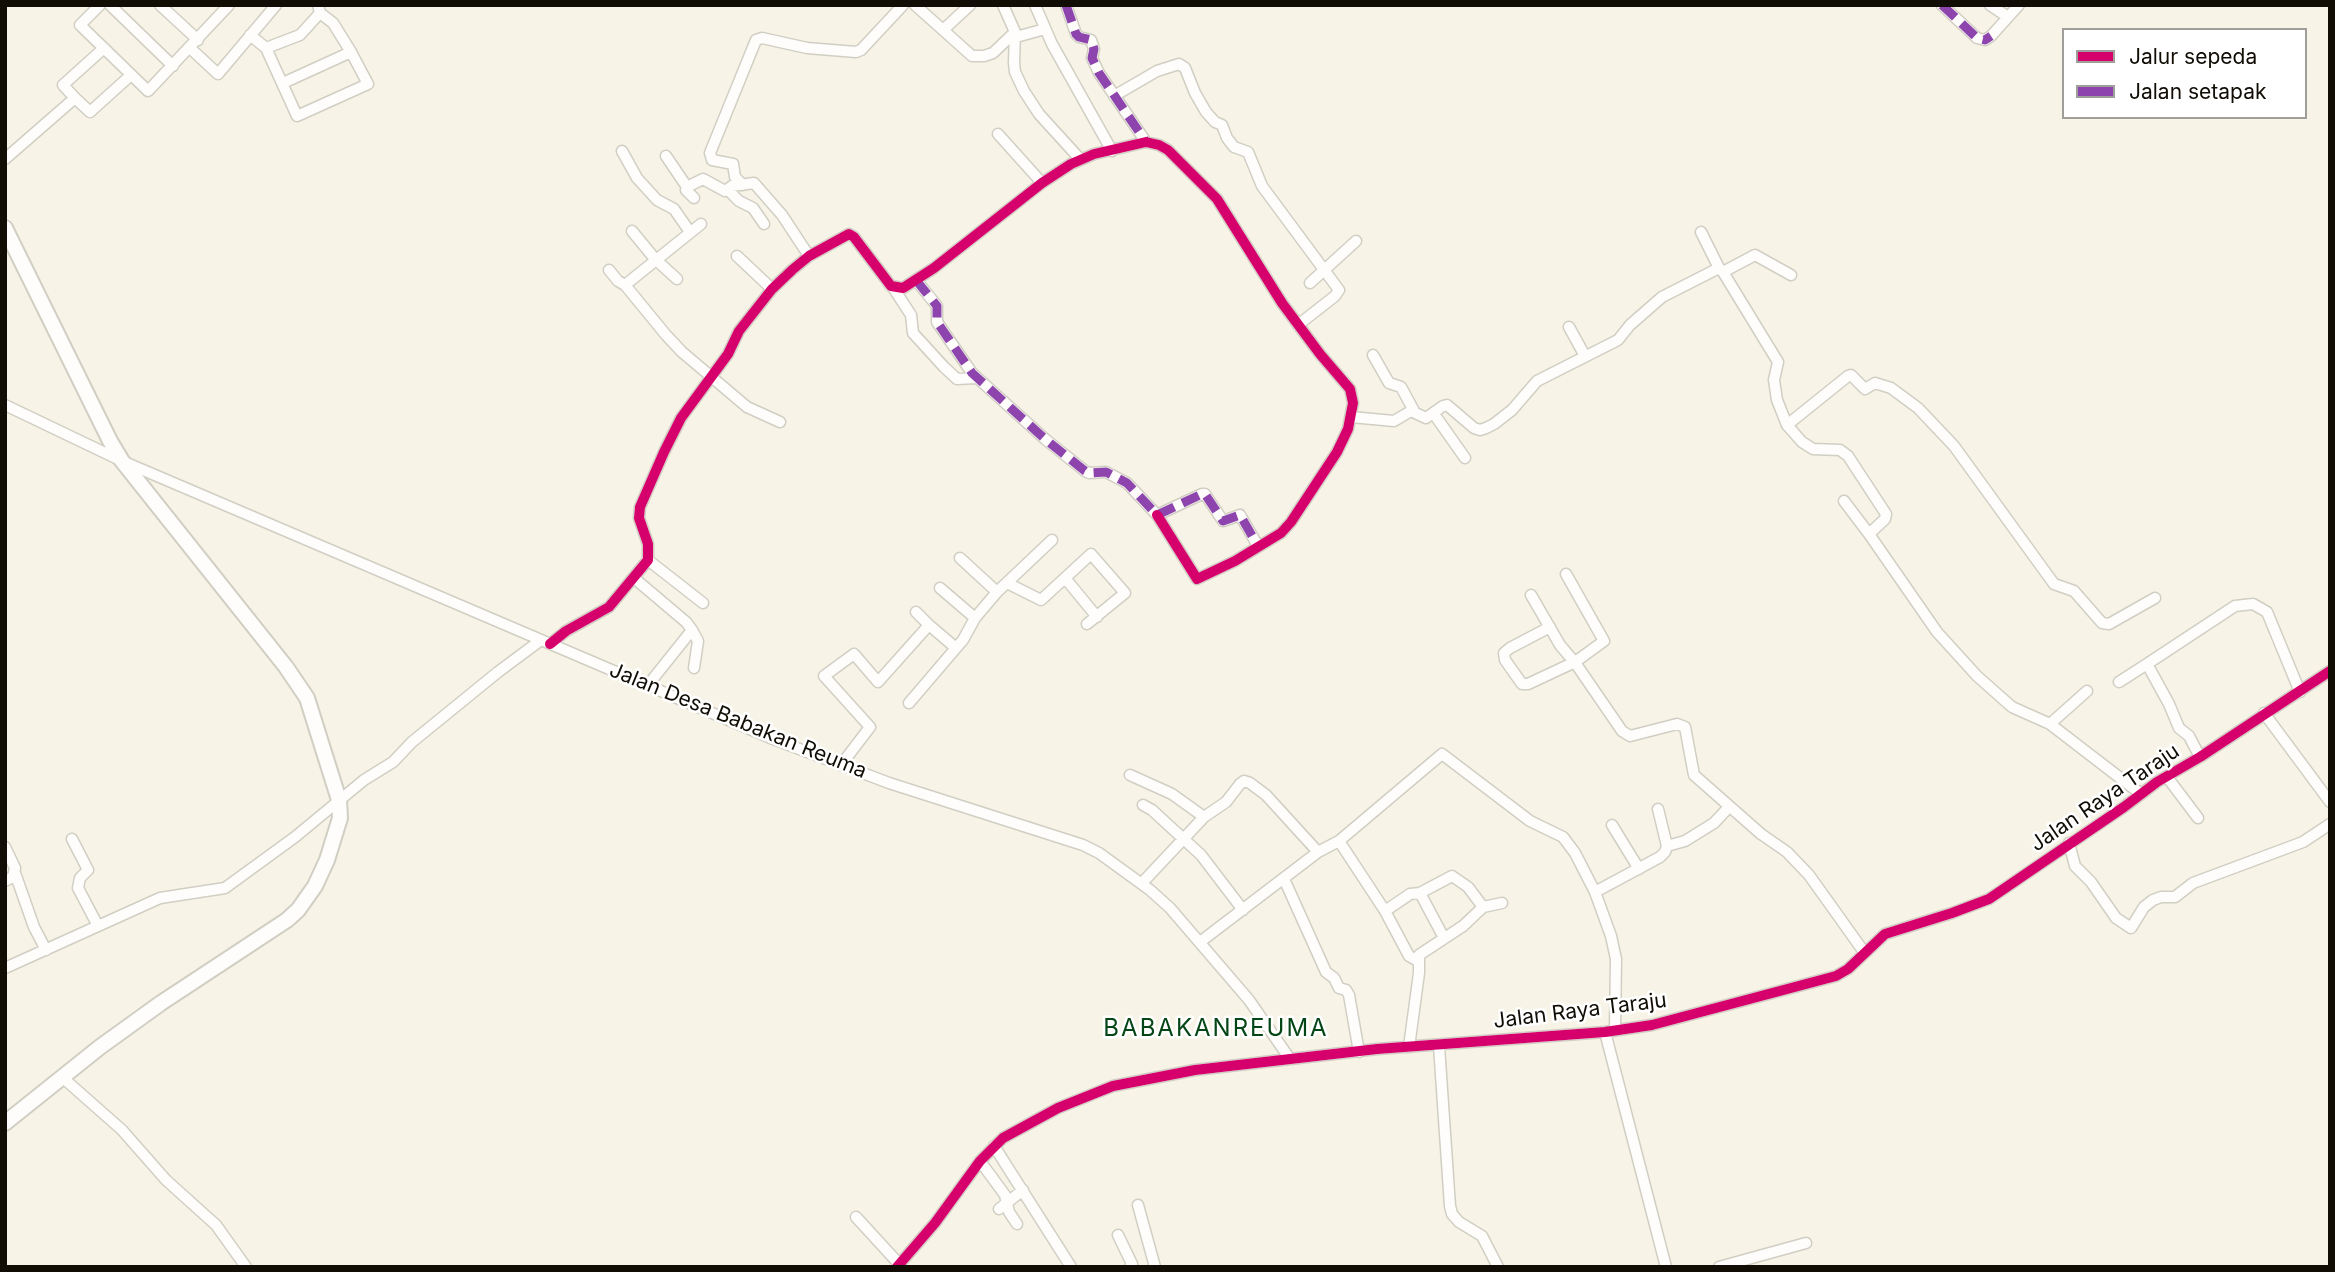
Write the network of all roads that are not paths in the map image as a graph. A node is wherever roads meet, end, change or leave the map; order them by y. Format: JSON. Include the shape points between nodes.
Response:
{"nodes":[{"id":1,"x":100,"y":5,"type":"edge"},
{"id":2,"x":110,"y":5,"type":"edge"},
{"id":3,"x":160,"y":5,"type":"edge"},
{"id":4,"x":276,"y":5,"type":"edge"},
{"id":5,"x":903,"y":5,"type":"edge"},
{"id":6,"x":915,"y":5,"type":"edge"},
{"id":7,"x":970,"y":5,"type":"edge"},
{"id":8,"x":1003,"y":5,"type":"edge"},
{"id":9,"x":1035,"y":5,"type":"edge"},
{"id":10,"x":1066,"y":5,"type":"edge"},
{"id":11,"x":1942,"y":5,"type":"edge"},
{"id":12,"x":1990,"y":5,"type":"edge"},
{"id":13,"x":2019,"y":5,"type":"edge"},
{"id":14,"x":226,"y":6,"type":"edge"},
{"id":15,"x":319,"y":9,"type":"edge"},
{"id":16,"x":2008,"y":17,"type":"junction"},
{"id":17,"x":1045,"y":29,"type":"junction"},
{"id":18,"x":943,"y":30,"type":"junction"},
{"id":19,"x":1015,"y":34,"type":"junction"},
{"id":20,"x":250,"y":35,"type":"junction"},
{"id":21,"x":194,"y":44,"type":"junction"},
{"id":22,"x":104,"y":48,"type":"junction"},
{"id":23,"x":266,"y":48,"type":"junction"},
{"id":24,"x":351,"y":52,"type":"junction"},
{"id":25,"x":173,"y":66,"type":"junction"},
{"id":26,"x":131,"y":75,"type":"junction"},
{"id":27,"x":283,"y":83,"type":"junction"},
{"id":28,"x":1114,"y":96,"type":"junction"},
{"id":29,"x":75,"y":99,"type":"junction"},
{"id":30,"x":998,"y":134,"type":"dead end"},
{"id":31,"x":1146,"y":142,"type":"junction"},
{"id":32,"x":622,"y":151,"type":"dead end"},
{"id":33,"x":1112,"y":151,"type":"junction"},
{"id":34,"x":666,"y":156,"type":"dead end"},
{"id":35,"x":5,"y":159,"type":"edge"},
{"id":36,"x":1080,"y":159,"type":"junction"},
{"id":37,"x":1042,"y":183,"type":"junction"},
{"id":38,"x":743,"y":185,"type":"junction"},
{"id":39,"x":687,"y":187,"type":"junction"},
{"id":40,"x":728,"y":190,"type":"junction"},
{"id":41,"x":694,"y":198,"type":"dead end"},
{"id":42,"x":701,"y":223,"type":"dead end"},
{"id":43,"x":764,"y":224,"type":"dead end"},
{"id":44,"x":5,"y":228,"type":"edge"},
{"id":45,"x":632,"y":231,"type":"dead end"},
{"id":46,"x":690,"y":232,"type":"junction"},
{"id":47,"x":1701,"y":232,"type":"dead end"},
{"id":48,"x":1356,"y":241,"type":"dead end"},
{"id":49,"x":737,"y":256,"type":"dead end"},
{"id":50,"x":809,"y":256,"type":"junction"},
{"id":51,"x":655,"y":259,"type":"junction"},
{"id":52,"x":609,"y":270,"type":"dead end"},
{"id":53,"x":1721,"y":270,"type":"junction"},
{"id":54,"x":1325,"y":271,"type":"junction"},
{"id":55,"x":1791,"y":275,"type":"dead end"},
{"id":56,"x":677,"y":279,"type":"dead end"},
{"id":57,"x":916,"y":280,"type":"junction"},
{"id":58,"x":1310,"y":283,"type":"dead end"},
{"id":59,"x":625,"y":285,"type":"junction"},
{"id":60,"x":891,"y":286,"type":"junction"},
{"id":61,"x":772,"y":289,"type":"junction"},
{"id":62,"x":1298,"y":325,"type":"junction"},
{"id":63,"x":1569,"y":327,"type":"dead end"},
{"id":64,"x":1373,"y":355,"type":"dead end"},
{"id":65,"x":1585,"y":356,"type":"junction"},
{"id":66,"x":711,"y":376,"type":"junction"},
{"id":67,"x":976,"y":377,"type":"junction"},
{"id":68,"x":5,"y":405,"type":"edge"},
{"id":69,"x":1414,"y":411,"type":"junction"},
{"id":70,"x":1434,"y":414,"type":"junction"},
{"id":71,"x":1351,"y":416,"type":"junction"},
{"id":72,"x":780,"y":422,"type":"dead end"},
{"id":73,"x":1787,"y":425,"type":"junction"},
{"id":74,"x":1465,"y":458,"type":"dead end"},
{"id":75,"x":122,"y":460,"type":"junction"},
{"id":76,"x":1844,"y":501,"type":"dead end"},
{"id":77,"x":1157,"y":515,"type":"junction"},
{"id":78,"x":1870,"y":534,"type":"junction"},
{"id":79,"x":1052,"y":540,"type":"dead end"},
{"id":80,"x":1258,"y":546,"type":"junction"},
{"id":81,"x":960,"y":558,"type":"dead end"},
{"id":82,"x":648,"y":560,"type":"junction"},
{"id":83,"x":1566,"y":574,"type":"dead end"},
{"id":84,"x":634,"y":578,"type":"junction"},
{"id":85,"x":1065,"y":578,"type":"junction"},
{"id":86,"x":1007,"y":583,"type":"junction"},
{"id":87,"x":940,"y":588,"type":"dead end"},
{"id":88,"x":997,"y":592,"type":"junction"},
{"id":89,"x":1531,"y":596,"type":"dead end"},
{"id":90,"x":2155,"y":598,"type":"dead end"},
{"id":91,"x":703,"y":603,"type":"dead end"},
{"id":92,"x":916,"y":612,"type":"dead end"},
{"id":93,"x":1097,"y":617,"type":"junction"},
{"id":94,"x":975,"y":618,"type":"junction"},
{"id":95,"x":1087,"y":624,"type":"dead end"},
{"id":96,"x":929,"y":625,"type":"junction"},
{"id":97,"x":1550,"y":627,"type":"junction"},
{"id":98,"x":692,"y":630,"type":"junction"},
{"id":99,"x":546,"y":642,"type":"junction"},
{"id":100,"x":956,"y":648,"type":"junction"},
{"id":101,"x":1575,"y":662,"type":"junction"},
{"id":102,"x":2147,"y":664,"type":"junction"},
{"id":103,"x":694,"y":668,"type":"dead end"},
{"id":104,"x":2330,"y":671,"type":"edge"},
{"id":105,"x":2119,"y":682,"type":"dead end"},
{"id":106,"x":648,"y":685,"type":"junction"},
{"id":107,"x":2087,"y":691,"type":"dead end"},
{"id":108,"x":2300,"y":692,"type":"junction"},
{"id":109,"x":909,"y":703,"type":"dead end"},
{"id":110,"x":2264,"y":713,"type":"junction"},
{"id":111,"x":2050,"y":724,"type":"junction"},
{"id":112,"x":2200,"y":757,"type":"junction"},
{"id":113,"x":841,"y":765,"type":"junction"},
{"id":114,"x":1130,"y":775,"type":"dead end"},
{"id":115,"x":2167,"y":777,"type":"junction"},
{"id":116,"x":2141,"y":794,"type":"junction"},
{"id":117,"x":339,"y":800,"type":"junction"},
{"id":118,"x":2330,"y":802,"type":"edge"},
{"id":119,"x":1143,"y":805,"type":"dead end"},
{"id":120,"x":1729,"y":807,"type":"junction"},
{"id":121,"x":1658,"y":808,"type":"dead end"},
{"id":122,"x":1204,"y":817,"type":"junction"},
{"id":123,"x":2198,"y":818,"type":"dead end"},
{"id":124,"x":2330,"y":824,"type":"edge"},
{"id":125,"x":1612,"y":825,"type":"dead end"},
{"id":126,"x":72,"y":839,"type":"dead end"},
{"id":127,"x":1185,"y":839,"type":"junction"},
{"id":128,"x":1339,"y":841,"type":"junction"},
{"id":129,"x":2069,"y":843,"type":"junction"},
{"id":130,"x":1667,"y":846,"type":"junction"},
{"id":131,"x":5,"y":847,"type":"edge"},
{"id":132,"x":1318,"y":852,"type":"junction"},
{"id":133,"x":1639,"y":869,"type":"junction"},
{"id":134,"x":15,"y":873,"type":"junction"},
{"id":135,"x":1284,"y":879,"type":"junction"},
{"id":136,"x":5,"y":881,"type":"edge"},
{"id":137,"x":1142,"y":883,"type":"junction"},
{"id":138,"x":1595,"y":892,"type":"junction"},
{"id":139,"x":1420,"y":893,"type":"junction"},
{"id":140,"x":1502,"y":903,"type":"dead end"},
{"id":141,"x":1483,"y":906,"type":"junction"},
{"id":142,"x":1243,"y":910,"type":"junction"},
{"id":143,"x":1385,"y":911,"type":"junction"},
{"id":144,"x":98,"y":926,"type":"junction"},
{"id":145,"x":1444,"y":939,"type":"junction"},
{"id":146,"x":1200,"y":942,"type":"junction"},
{"id":147,"x":46,"y":950,"type":"junction"},
{"id":148,"x":1864,"y":953,"type":"junction"},
{"id":149,"x":1418,"y":961,"type":"junction"},
{"id":150,"x":5,"y":968,"type":"edge"},
{"id":151,"x":1610,"y":1031,"type":"junction"},
{"id":152,"x":1439,"y":1046,"type":"junction"},
{"id":153,"x":1409,"y":1047,"type":"junction"},
{"id":154,"x":1359,"y":1052,"type":"junction"},
{"id":155,"x":1290,"y":1059,"type":"junction"},
{"id":156,"x":62,"y":1077,"type":"junction"},
{"id":157,"x":5,"y":1123,"type":"edge"},
{"id":158,"x":994,"y":1146,"type":"junction"},
{"id":159,"x":980,"y":1161,"type":"junction"},
{"id":160,"x":1023,"y":1190,"type":"junction"},
{"id":161,"x":1003,"y":1205,"type":"junction"},
{"id":162,"x":1138,"y":1205,"type":"dead end"},
{"id":163,"x":856,"y":1217,"type":"dead end"},
{"id":164,"x":1017,"y":1224,"type":"dead end"},
{"id":165,"x":1118,"y":1235,"type":"dead end"},
{"id":166,"x":1806,"y":1243,"type":"dead end"},
{"id":167,"x":899,"y":1266,"type":"edge"},
{"id":168,"x":246,"y":1267,"type":"edge"},
{"id":169,"x":1071,"y":1267,"type":"edge"},
{"id":170,"x":1130,"y":1267,"type":"edge"},
{"id":171,"x":1155,"y":1267,"type":"edge"},
{"id":172,"x":1499,"y":1267,"type":"edge"},
{"id":173,"x":1666,"y":1267,"type":"edge"},
{"id":174,"x":1719,"y":1267,"type":"edge"}],
"edges":[{"from":1,"to":22,"type":"street","via":[[80,24]]},
{"from":2,"to":25,"type":"street"},
{"from":3,"to":21,"type":"street"},
{"from":4,"to":20,"type":"street"},
{"from":5,"to":38,"type":"street","via":[[856,52],[756,40],[710,153],[712,160],[733,164],[735,177]]},
{"from":6,"to":18,"type":"street"},
{"from":7,"to":18,"type":"street"},
{"from":8,"to":19,"type":"street"},
{"from":9,"to":17,"type":"street"},
{"from":10,"to":28,"type":"street","via":[[1076,34],[1091,40],[1092,58]]},
{"from":11,"to":16,"type":"street","via":[[1981,40]]},
{"from":12,"to":16,"type":"street"},
{"from":13,"to":16,"type":"street"},
{"from":14,"to":21,"type":"street"},
{"from":15,"to":23,"type":"street","via":[[300,35]]},
{"from":15,"to":24,"type":"street"},
{"from":17,"to":19,"type":"street"},
{"from":17,"to":33,"type":"street"},
{"from":18,"to":19,"type":"street","via":[[976,57],[993,53]]},
{"from":19,"to":36,"type":"street","via":[[1015,72],[1028,98]]},
{"from":20,"to":21,"type":"street","via":[[218,74]]},
{"from":20,"to":23,"type":"street"},
{"from":21,"to":25,"type":"street"},
{"from":22,"to":26,"type":"street"},
{"from":22,"to":29,"type":"street","via":[[64,85]]},
{"from":23,"to":27,"type":"street"},
{"from":24,"to":27,"type":"street"},
{"from":24,"to":27,"type":"street","via":[[368,84],[297,116]]},
{"from":25,"to":26,"type":"street","via":[[148,92]]},
{"from":26,"to":29,"type":"street","via":[[90,112]]},
{"from":28,"to":31,"type":"street"},
{"from":28,"to":54,"type":"street","via":[[1157,71],[1179,64],[1185,68],[1206,112],[1222,125],[1234,148],[1248,152],[1262,186]]},
{"from":29,"to":35,"type":"street"},
{"from":30,"to":37,"type":"street"},
{"from":31,"to":33,"type":"street"},
{"from":31,"to":62,"type":"street","via":[[1168,150],[1217,199]]},
{"from":32,"to":46,"type":"street","via":[[637,178],[657,200],[674,209]]},
{"from":33,"to":36,"type":"street"},
{"from":34,"to":39,"type":"street"},
{"from":36,"to":37,"type":"street"},
{"from":37,"to":57,"type":"street"},
{"from":38,"to":40,"type":"street"},
{"from":38,"to":50,"type":"street","via":[[754,183],[767,196]]},
{"from":39,"to":40,"type":"street","via":[[703,179]]},
{"from":39,"to":41,"type":"street"},
{"from":40,"to":43,"type":"street","via":[[753,208]]},
{"from":42,"to":46,"type":"street"},
{"from":44,"to":75,"type":"main road"},
{"from":45,"to":51,"type":"street"},
{"from":46,"to":51,"type":"street"},
{"from":47,"to":53,"type":"street"},
{"from":48,"to":54,"type":"street"},
{"from":49,"to":61,"type":"street"},
{"from":50,"to":60,"type":"street","via":[[849,234]]},
{"from":50,"to":61,"type":"street"},
{"from":51,"to":56,"type":"street"},
{"from":51,"to":59,"type":"street"},
{"from":52,"to":59,"type":"street"},
{"from":53,"to":55,"type":"street","via":[[1755,255]]},
{"from":53,"to":65,"type":"street","via":[[1662,297],[1618,340]]},
{"from":53,"to":73,"type":"street","via":[[1778,362],[1774,380]]},
{"from":54,"to":58,"type":"street"},
{"from":54,"to":62,"type":"street","via":[[1338,292]]},
{"from":57,"to":60,"type":"street","via":[[903,288]]},
{"from":57,"to":67,"type":"street","via":[[937,306],[936,319],[944,334]]},
{"from":59,"to":66,"type":"street","via":[[671,340]]},
{"from":60,"to":67,"type":"street","via":[[911,315],[913,333],[944,367],[957,379]]},
{"from":61,"to":66,"type":"street"},
{"from":62,"to":71,"type":"street","via":[[1350,389]]},
{"from":63,"to":65,"type":"street"},
{"from":64,"to":69,"type":"street","via":[[1389,383],[1401,387]]},
{"from":65,"to":70,"type":"street","via":[[1537,381],[1512,410],[1486,428],[1474,428],[1450,406]]},
{"from":66,"to":72,"type":"street","via":[[747,407]]},
{"from":66,"to":82,"type":"street","via":[[681,418],[645,492],[639,518]]},
{"from":67,"to":77,"type":"street","via":[[1085,471],[1106,472],[1127,483]]},
{"from":68,"to":75,"type":"street","name":"Jalan Desa Babakan Reuma"},
{"from":69,"to":70,"type":"street","via":[[1426,418]]},
{"from":69,"to":71,"type":"street","via":[[1394,421]]},
{"from":70,"to":74,"type":"street"},
{"from":71,"to":80,"type":"street","via":[[1332,461],[1291,522]]},
{"from":73,"to":78,"type":"street","via":[[1813,449],[1840,450],[1848,456],[1886,514]]},
{"from":73,"to":90,"type":"street","via":[[1848,376],[1865,389],[1875,383],[1891,388],[1918,408],[1954,446],[2054,584],[2074,591],[2102,623],[2109,624]]},
{"from":75,"to":99,"type":"street","name":"Jalan Desa Babakan Reuma"},
{"from":75,"to":117,"type":"main road","via":[[307,698]]},
{"from":76,"to":78,"type":"street"},
{"from":77,"to":80,"type":"street","via":[[1205,494],[1223,521],[1239,515]]},
{"from":77,"to":80,"type":"street","via":[[1197,579]]},
{"from":78,"to":111,"type":"street","via":[[1937,632],[1977,676],[2012,707]]},
{"from":79,"to":86,"type":"street"},
{"from":81,"to":88,"type":"street"},
{"from":82,"to":84,"type":"street"},
{"from":82,"to":91,"type":"street"},
{"from":83,"to":101,"type":"street","via":[[1605,639]]},
{"from":84,"to":98,"type":"street"},
{"from":84,"to":99,"type":"street","via":[[609,607]]},
{"from":85,"to":86,"type":"street","via":[[1041,600]]},
{"from":85,"to":93,"type":"street"},
{"from":85,"to":93,"type":"street","via":[[1091,554],[1125,593]]},
{"from":86,"to":88,"type":"street"},
{"from":87,"to":94,"type":"street"},
{"from":88,"to":94,"type":"street"},
{"from":89,"to":97,"type":"street"},
{"from":92,"to":96,"type":"street"},
{"from":93,"to":95,"type":"street"},
{"from":94,"to":100,"type":"street"},
{"from":96,"to":100,"type":"street"},
{"from":96,"to":113,"type":"street","via":[[878,682],[853,654],[824,676],[870,727]]},
{"from":97,"to":101,"type":"street"},
{"from":97,"to":101,"type":"street","via":[[1506,650],[1505,660],[1519,681],[1528,684]]},
{"from":98,"to":103,"type":"street","via":[[698,641]]},
{"from":98,"to":106,"type":"street"},
{"from":99,"to":106,"type":"street","name":"Jalan Desa Babakan Reuma"},
{"from":99,"to":117,"type":"street","via":[[498,672]]},
{"from":100,"to":109,"type":"street"},
{"from":101,"to":120,"type":"street","via":[[1626,735],[1677,724],[1685,727],[1694,775]]},
{"from":102,"to":105,"type":"street"},
{"from":102,"to":108,"type":"street","via":[[2235,606],[2253,604],[2267,612]]},
{"from":102,"to":112,"type":"street","via":[[2179,728]]},
{"from":104,"to":108,"type":"street","name":"Jalan Raya Taraju"},
{"from":106,"to":113,"type":"street","name":"Jalan Desa Babakan Reuma"},
{"from":107,"to":111,"type":"street"},
{"from":108,"to":110,"type":"street","name":"Jalan Raya Taraju"},
{"from":110,"to":112,"type":"street","name":"Jalan Raya Taraju"},
{"from":110,"to":118,"type":"street"},
{"from":111,"to":116,"type":"street"},
{"from":112,"to":115,"type":"street","name":"Jalan Raya Taraju"},
{"from":113,"to":137,"type":"street","name":"Jalan Desa Babakan Reuma","via":[[1083,845]]},
{"from":114,"to":122,"type":"street","via":[[1172,794]]},
{"from":115,"to":116,"type":"street","name":"Jalan Raya Taraju"},
{"from":115,"to":123,"type":"street"},
{"from":116,"to":129,"type":"street","name":"Jalan Raya Taraju"},
{"from":117,"to":144,"type":"street","via":[[225,888],[160,898]]},
{"from":117,"to":156,"type":"main road","via":[[340,818],[327,860],[298,909]]},
{"from":119,"to":127,"type":"street"},
{"from":120,"to":130,"type":"street","via":[[1714,823]]},
{"from":120,"to":148,"type":"street","via":[[1809,875]]},
{"from":121,"to":130,"type":"street"},
{"from":122,"to":127,"type":"street"},
{"from":122,"to":132,"type":"street","via":[[1226,802],[1244,781],[1266,795]]},
{"from":124,"to":129,"type":"street","via":[[2303,842],[2193,883],[2175,897],[2153,900],[2131,928],[2116,918],[2076,866]]},
{"from":125,"to":133,"type":"street"},
{"from":126,"to":144,"type":"street","via":[[88,870],[78,888]]},
{"from":127,"to":137,"type":"street"},
{"from":127,"to":142,"type":"street"},
{"from":128,"to":132,"type":"street"},
{"from":128,"to":138,"type":"street","via":[[1442,754],[1530,821],[1563,837]]},
{"from":128,"to":143,"type":"street"},
{"from":129,"to":148,"type":"street","name":"Jalan Raya Taraju","via":[[1989,899],[1885,933]]},
{"from":130,"to":133,"type":"street","via":[[1660,857]]},
{"from":131,"to":134,"type":"street"},
{"from":132,"to":135,"type":"street"},
{"from":133,"to":138,"type":"street"},
{"from":134,"to":136,"type":"street"},
{"from":134,"to":147,"type":"street"},
{"from":135,"to":142,"type":"street"},
{"from":135,"to":154,"type":"street","via":[[1326,972],[1349,995]]},
{"from":137,"to":146,"type":"street","name":"Jalan Desa Babakan Reuma"},
{"from":138,"to":151,"type":"street","via":[[1616,959]]},
{"from":139,"to":141,"type":"street","via":[[1452,876]]},
{"from":139,"to":143,"type":"street","via":[[1410,894]]},
{"from":139,"to":145,"type":"street"},
{"from":140,"to":141,"type":"street"},
{"from":141,"to":145,"type":"street"},
{"from":142,"to":146,"type":"street"},
{"from":143,"to":149,"type":"street","via":[[1409,956]]},
{"from":144,"to":147,"type":"street"},
{"from":145,"to":149,"type":"street","via":[[1422,951]]},
{"from":146,"to":155,"type":"street","name":"Jalan Desa Babakan Reuma"},
{"from":147,"to":150,"type":"street"},
{"from":148,"to":151,"type":"street","name":"Jalan Raya Taraju","via":[[1836,976],[1808,985],[1652,1025]]},
{"from":149,"to":153,"type":"street"},
{"from":151,"to":152,"type":"street","name":"Jalan Raya Taraju"},
{"from":151,"to":173,"type":"street"},
{"from":152,"to":153,"type":"street","name":"Jalan Raya Taraju"},
{"from":152,"to":172,"type":"street","via":[[1452,1214],[1482,1236]]},
{"from":153,"to":154,"type":"street","name":"Jalan Raya Taraju"},
{"from":154,"to":155,"type":"street","name":"Jalan Raya Taraju"},
{"from":155,"to":158,"type":"street","name":"Jalan Raya Taraju","via":[[1123,1083],[1058,1108]]},
{"from":156,"to":157,"type":"main road"},
{"from":156,"to":168,"type":"street","via":[[216,1225]]},
{"from":158,"to":159,"type":"street","name":"Jalan Raya Taraju"},
{"from":158,"to":160,"type":"street"},
{"from":159,"to":161,"type":"street","via":[[996,1181]]},
{"from":159,"to":167,"type":"street","name":"Jalan Raya Taraju"},
{"from":160,"to":161,"type":"street"},
{"from":160,"to":169,"type":"street"},
{"from":161,"to":164,"type":"street"},
{"from":162,"to":171,"type":"street"},
{"from":163,"to":167,"type":"street"},
{"from":165,"to":170,"type":"street"},
{"from":166,"to":174,"type":"street"}]}
